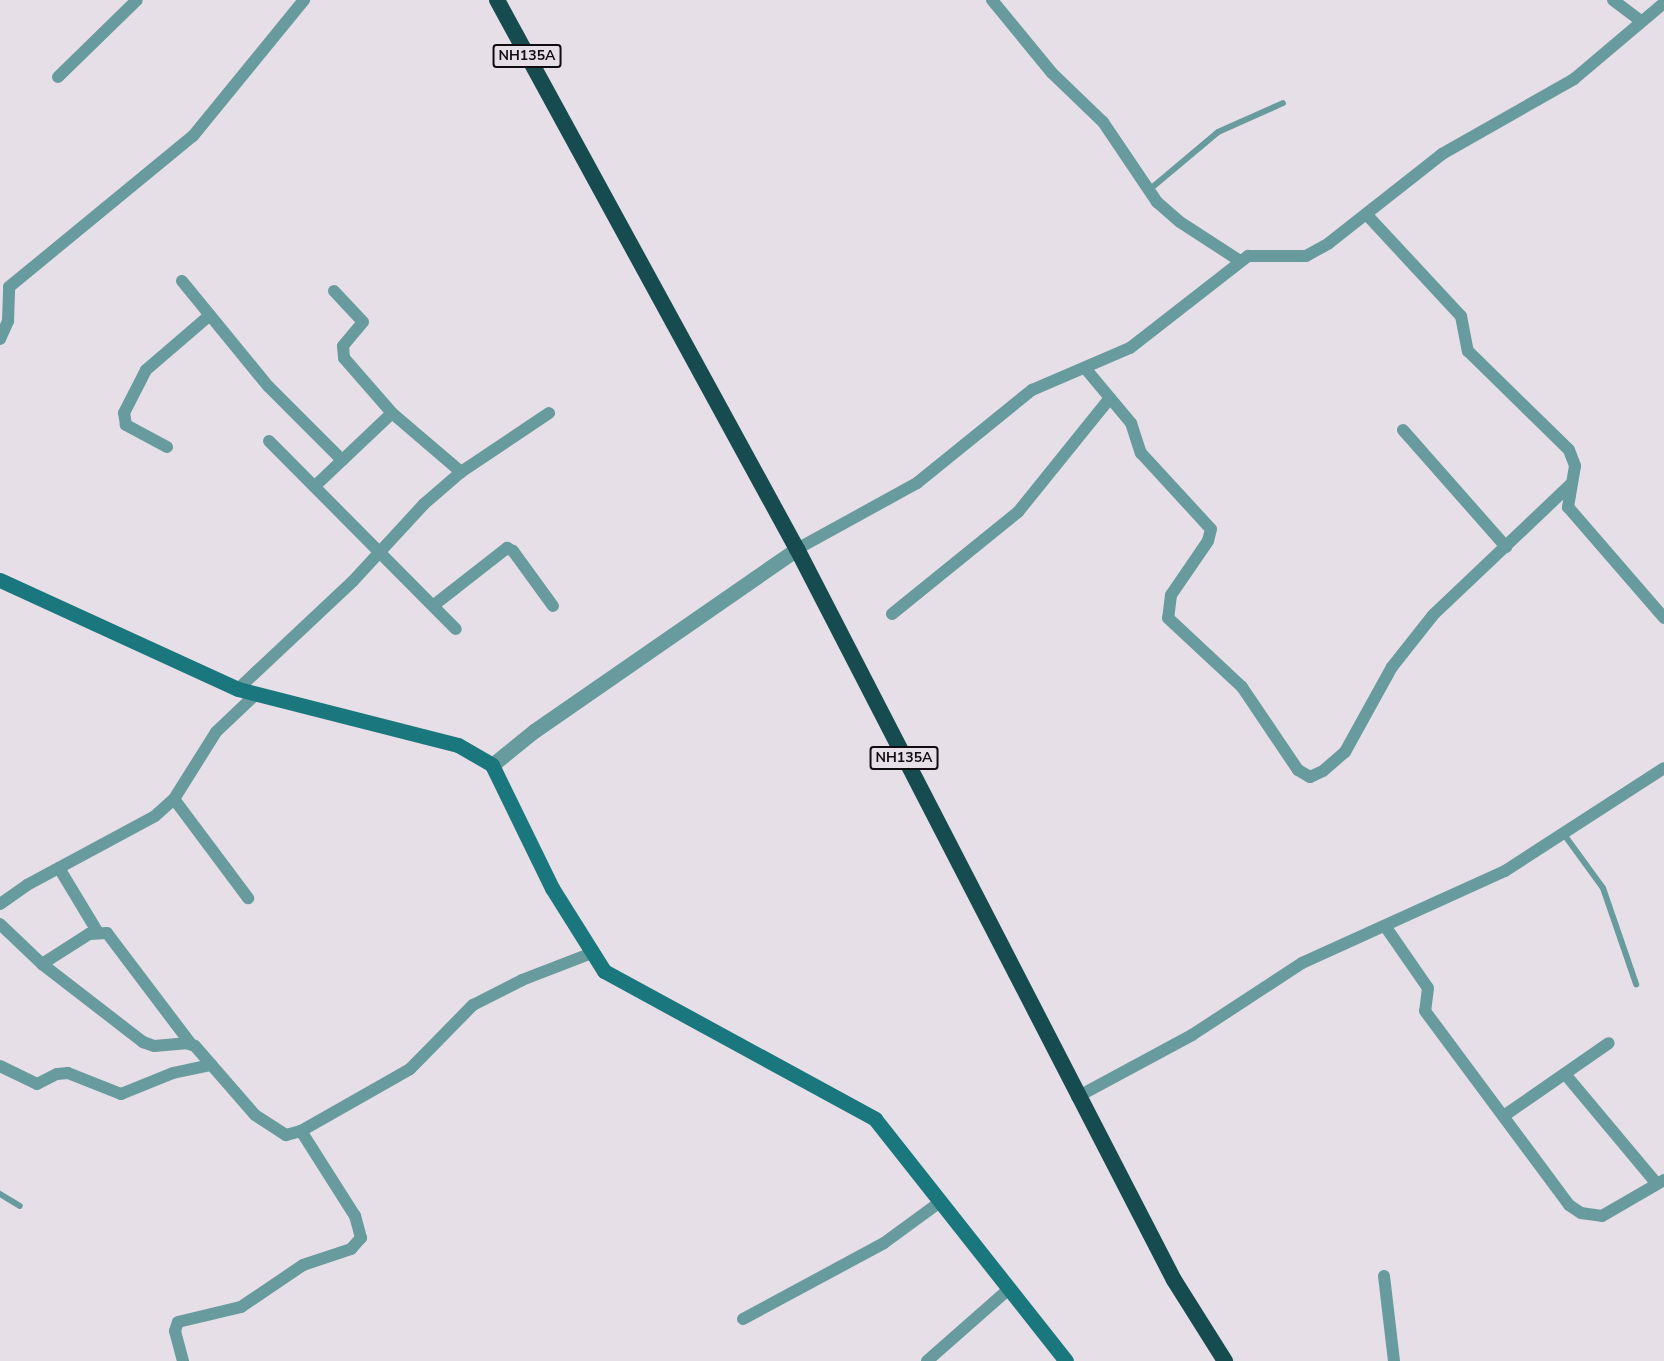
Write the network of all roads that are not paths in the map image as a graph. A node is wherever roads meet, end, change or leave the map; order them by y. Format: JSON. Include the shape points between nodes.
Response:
{"nodes":[{"id":1,"x":137,"y":0,"type":"edge"},
{"id":2,"x":304,"y":0,"type":"edge"},
{"id":3,"x":497,"y":0,"type":"edge"},
{"id":4,"x":992,"y":0,"type":"edge"},
{"id":5,"x":1613,"y":0,"type":"edge"},
{"id":6,"x":1664,"y":3,"type":"edge"},
{"id":7,"x":1640,"y":20,"type":"junction"},
{"id":8,"x":58,"y":77,"type":"dead end"},
{"id":9,"x":1283,"y":104,"type":"dead end"},
{"id":10,"x":1148,"y":191,"type":"junction"},
{"id":11,"x":1366,"y":215,"type":"junction"},
{"id":12,"x":1240,"y":261,"type":"junction"},
{"id":13,"x":182,"y":281,"type":"dead end"},
{"id":14,"x":334,"y":291,"type":"dead end"},
{"id":15,"x":210,"y":315,"type":"junction"},
{"id":16,"x":0,"y":339,"type":"edge"},
{"id":17,"x":1085,"y":368,"type":"junction"},
{"id":18,"x":1110,"y":398,"type":"junction"},
{"id":19,"x":549,"y":412,"type":"dead end"},
{"id":20,"x":392,"y":413,"type":"junction"},
{"id":21,"x":1403,"y":430,"type":"dead end"},
{"id":22,"x":270,"y":441,"type":"dead end"},
{"id":23,"x":167,"y":447,"type":"dead end"},
{"id":24,"x":342,"y":460,"type":"junction"},
{"id":25,"x":461,"y":472,"type":"junction"},
{"id":26,"x":1571,"y":484,"type":"junction"},
{"id":27,"x":315,"y":486,"type":"junction"},
{"id":28,"x":1506,"y":547,"type":"junction"},
{"id":29,"x":796,"y":549,"type":"junction"},
{"id":30,"x":382,"y":550,"type":"junction"},
{"id":31,"x":0,"y":580,"type":"edge"},
{"id":32,"x":434,"y":605,"type":"junction"},
{"id":33,"x":553,"y":606,"type":"dead end"},
{"id":34,"x":892,"y":614,"type":"dead end"},
{"id":35,"x":1664,"y":618,"type":"edge"},
{"id":36,"x":456,"y":629,"type":"dead end"},
{"id":37,"x":238,"y":689,"type":"junction"},
{"id":38,"x":255,"y":695,"type":"junction"},
{"id":39,"x":492,"y":765,"type":"junction"},
{"id":40,"x":1664,"y":768,"type":"edge"},
{"id":41,"x":174,"y":799,"type":"junction"},
{"id":42,"x":1563,"y":832,"type":"junction"},
{"id":43,"x":59,"y":868,"type":"junction"},
{"id":44,"x":2,"y":898,"type":"edge"},
{"id":45,"x":248,"y":898,"type":"dead end"},
{"id":46,"x":0,"y":924,"type":"edge"},
{"id":47,"x":1385,"y":926,"type":"junction"},
{"id":48,"x":97,"y":931,"type":"junction"},
{"id":49,"x":595,"y":958,"type":"junction"},
{"id":50,"x":42,"y":964,"type":"junction"},
{"id":51,"x":1636,"y":984,"type":"dead end"},
{"id":52,"x":191,"y":1044,"type":"junction"},
{"id":53,"x":1609,"y":1044,"type":"dead end"},
{"id":54,"x":211,"y":1065,"type":"junction"},
{"id":55,"x":0,"y":1066,"type":"edge"},
{"id":56,"x":1565,"y":1074,"type":"junction"},
{"id":57,"x":1077,"y":1097,"type":"junction"},
{"id":58,"x":1505,"y":1115,"type":"junction"},
{"id":59,"x":301,"y":1131,"type":"junction"},
{"id":60,"x":1661,"y":1182,"type":"edge"},
{"id":61,"x":0,"y":1194,"type":"edge"},
{"id":62,"x":940,"y":1202,"type":"junction"},
{"id":63,"x":20,"y":1206,"type":"dead end"},
{"id":64,"x":1384,"y":1276,"type":"dead end"},
{"id":65,"x":1010,"y":1289,"type":"junction"},
{"id":66,"x":743,"y":1319,"type":"dead end"},
{"id":67,"x":183,"y":1361,"type":"edge"},
{"id":68,"x":927,"y":1361,"type":"edge"},
{"id":69,"x":1066,"y":1361,"type":"edge"},
{"id":70,"x":1225,"y":1361,"type":"edge"},
{"id":71,"x":1394,"y":1361,"type":"edge"}],
"edges":[{"from":1,"to":8,"type":"street"},
{"from":2,"to":16,"type":"street","via":[[193,136],[110,200],[9,287],[8,321]]},
{"from":3,"to":29,"type":"highway","number":"NH135A"},
{"from":4,"to":10,"type":"street","via":[[1052,74],[1103,122]]},
{"from":5,"to":7,"type":"street"},
{"from":6,"to":7,"type":"street"},
{"from":7,"to":11,"type":"street","via":[[1574,79],[1442,154]]},
{"from":9,"to":10,"type":"lane","via":[[1218,132]]},
{"from":10,"to":12,"type":"street","via":[[1180,222]]},
{"from":11,"to":12,"type":"street","via":[[1306,256],[1258,255]]},
{"from":11,"to":26,"type":"street","via":[[1456,309],[1463,320],[1468,351],[1569,450],[1575,466]]},
{"from":12,"to":17,"type":"street","via":[[1130,348]]},
{"from":13,"to":15,"type":"street"},
{"from":14,"to":20,"type":"street","via":[[363,322],[343,346],[344,358]]},
{"from":15,"to":23,"type":"street","via":[[146,370],[124,413],[126,425]]},
{"from":15,"to":24,"type":"street","via":[[268,386]]},
{"from":17,"to":18,"type":"street"},
{"from":17,"to":29,"type":"street","via":[[1032,390],[917,483]]},
{"from":18,"to":28,"type":"street","via":[[1131,423],[1141,453],[1211,529],[1208,542],[1171,594],[1168,618],[1242,687],[1305,776],[1314,777],[1337,761],[1407,646],[1452,596]]},
{"from":18,"to":34,"type":"street","via":[[1018,512]]},
{"from":19,"to":25,"type":"street"},
{"from":20,"to":24,"type":"street"},
{"from":20,"to":25,"type":"street"},
{"from":21,"to":28,"type":"street"},
{"from":22,"to":27,"type":"street"},
{"from":24,"to":27,"type":"street"},
{"from":25,"to":30,"type":"street","via":[[424,504]]},
{"from":26,"to":28,"type":"street"},
{"from":26,"to":35,"type":"street","via":[[1567,503],[1572,513]]},
{"from":27,"to":30,"type":"street"},
{"from":29,"to":39,"type":"street","via":[[534,731]]},
{"from":29,"to":57,"type":"highway","number":"NH135A"},
{"from":30,"to":32,"type":"street"},
{"from":30,"to":37,"type":"street"},
{"from":31,"to":37,"type":"main road"},
{"from":32,"to":33,"type":"street","via":[[507,548]]},
{"from":32,"to":36,"type":"street"},
{"from":37,"to":38,"type":"main road"},
{"from":38,"to":39,"type":"main road","via":[[458,745]]},
{"from":38,"to":41,"type":"street","via":[[216,732]]},
{"from":39,"to":49,"type":"main road","via":[[552,888]]},
{"from":40,"to":42,"type":"street"},
{"from":41,"to":43,"type":"street","via":[[141,826]]},
{"from":41,"to":45,"type":"street"},
{"from":42,"to":47,"type":"street","via":[[1505,871]]},
{"from":42,"to":51,"type":"lane","via":[[1603,888]]},
{"from":43,"to":44,"type":"street"},
{"from":43,"to":48,"type":"street"},
{"from":46,"to":50,"type":"street"},
{"from":47,"to":57,"type":"street","via":[[1278,976],[1192,1035]]},
{"from":47,"to":58,"type":"street","via":[[1428,988],[1425,1011]]},
{"from":48,"to":50,"type":"street"},
{"from":48,"to":52,"type":"street","via":[[112,937]]},
{"from":49,"to":59,"type":"street","via":[[473,1005],[419,1063]]},
{"from":49,"to":62,"type":"main road","via":[[875,1119]]},
{"from":50,"to":52,"type":"street","via":[[149,1045]]},
{"from":52,"to":54,"type":"street"},
{"from":53,"to":56,"type":"street"},
{"from":54,"to":55,"type":"street","via":[[172,1073],[122,1094],[68,1074],[57,1074],[37,1084]]},
{"from":54,"to":59,"type":"street","via":[[275,1132],[286,1136]]},
{"from":56,"to":58,"type":"street"},
{"from":56,"to":60,"type":"street"},
{"from":57,"to":70,"type":"highway","number":"NH135A","via":[[1174,1280]]},
{"from":58,"to":60,"type":"street","via":[[1569,1205],[1581,1213],[1602,1216]]},
{"from":59,"to":67,"type":"street","via":[[355,1216],[362,1234],[359,1243],[303,1265],[241,1307],[178,1322],[175,1332]]},
{"from":61,"to":63,"type":"lane"},
{"from":62,"to":65,"type":"main road"},
{"from":62,"to":66,"type":"street","via":[[850,1263]]},
{"from":64,"to":71,"type":"street"},
{"from":65,"to":68,"type":"street"},
{"from":65,"to":69,"type":"main road"}]}
